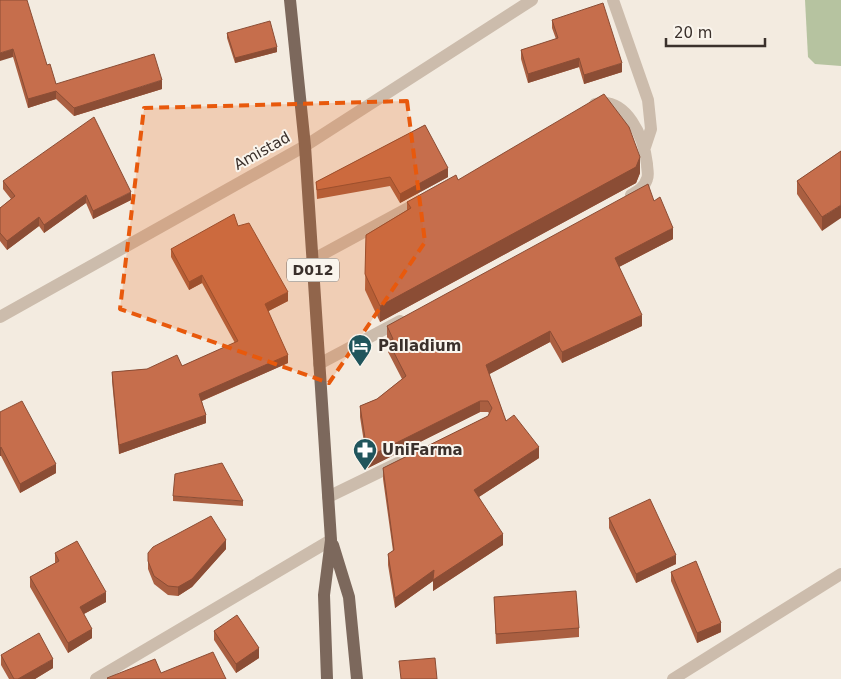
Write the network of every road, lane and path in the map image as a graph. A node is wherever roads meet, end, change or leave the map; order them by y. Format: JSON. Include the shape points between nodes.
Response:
{"nodes":[{"id":1,"x":290,"y":0,"type":"edge"},
{"id":2,"x":532,"y":0,"type":"edge"},
{"id":3,"x":613,"y":0,"type":"edge"},
{"id":4,"x":579,"y":110,"type":"edge"},
{"id":5,"x":305,"y":146,"type":"junction"},
{"id":6,"x":645,"y":147,"type":"junction"},
{"id":7,"x":432,"y":195,"type":"edge"},
{"id":8,"x":616,"y":203,"type":"edge"},
{"id":9,"x":312,"y":260,"type":"junction"},
{"id":10,"x":412,"y":314,"type":"edge"},
{"id":11,"x":0,"y":317,"type":"edge"},
{"id":12,"x":319,"y":364,"type":"junction"},
{"id":13,"x":406,"y":459,"type":"edge"},
{"id":14,"x":328,"y":497,"type":"junction"},
{"id":15,"x":331,"y":540,"type":"junction"},
{"id":16,"x":841,"y":574,"type":"edge"},
{"id":17,"x":96,"y":679,"type":"edge"},
{"id":18,"x":327,"y":679,"type":"edge"},
{"id":19,"x":357,"y":679,"type":"edge"},
{"id":20,"x":673,"y":679,"type":"edge"}],
"edges":[{"from":1,"to":5,"type":"main road","number":"D012"},
{"from":2,"to":5,"type":"street","name":"Amistad"},
{"from":3,"to":6,"type":"street","via":[[648,100],[651,128]]},
{"from":4,"to":6,"type":"street","via":[[605,101],[619,107],[628,116]]},
{"from":5,"to":9,"type":"main road","number":"D012"},
{"from":5,"to":11,"type":"street","name":"Amistad"},
{"from":6,"to":8,"type":"street","via":[[648,178],[642,189]]},
{"from":7,"to":9,"type":"street"},
{"from":9,"to":12,"type":"main road","number":"D012"},
{"from":10,"to":12,"type":"street"},
{"from":12,"to":14,"type":"main road","number":"D012"},
{"from":13,"to":14,"type":"street"},
{"from":14,"to":15,"type":"main road","number":"D012"},
{"from":15,"to":17,"type":"street"},
{"from":15,"to":18,"type":"main road","number":"D012","via":[[324,595]]},
{"from":15,"to":19,"type":"main road","number":"D012","via":[[350,597]]},
{"from":16,"to":20,"type":"street"}]}
